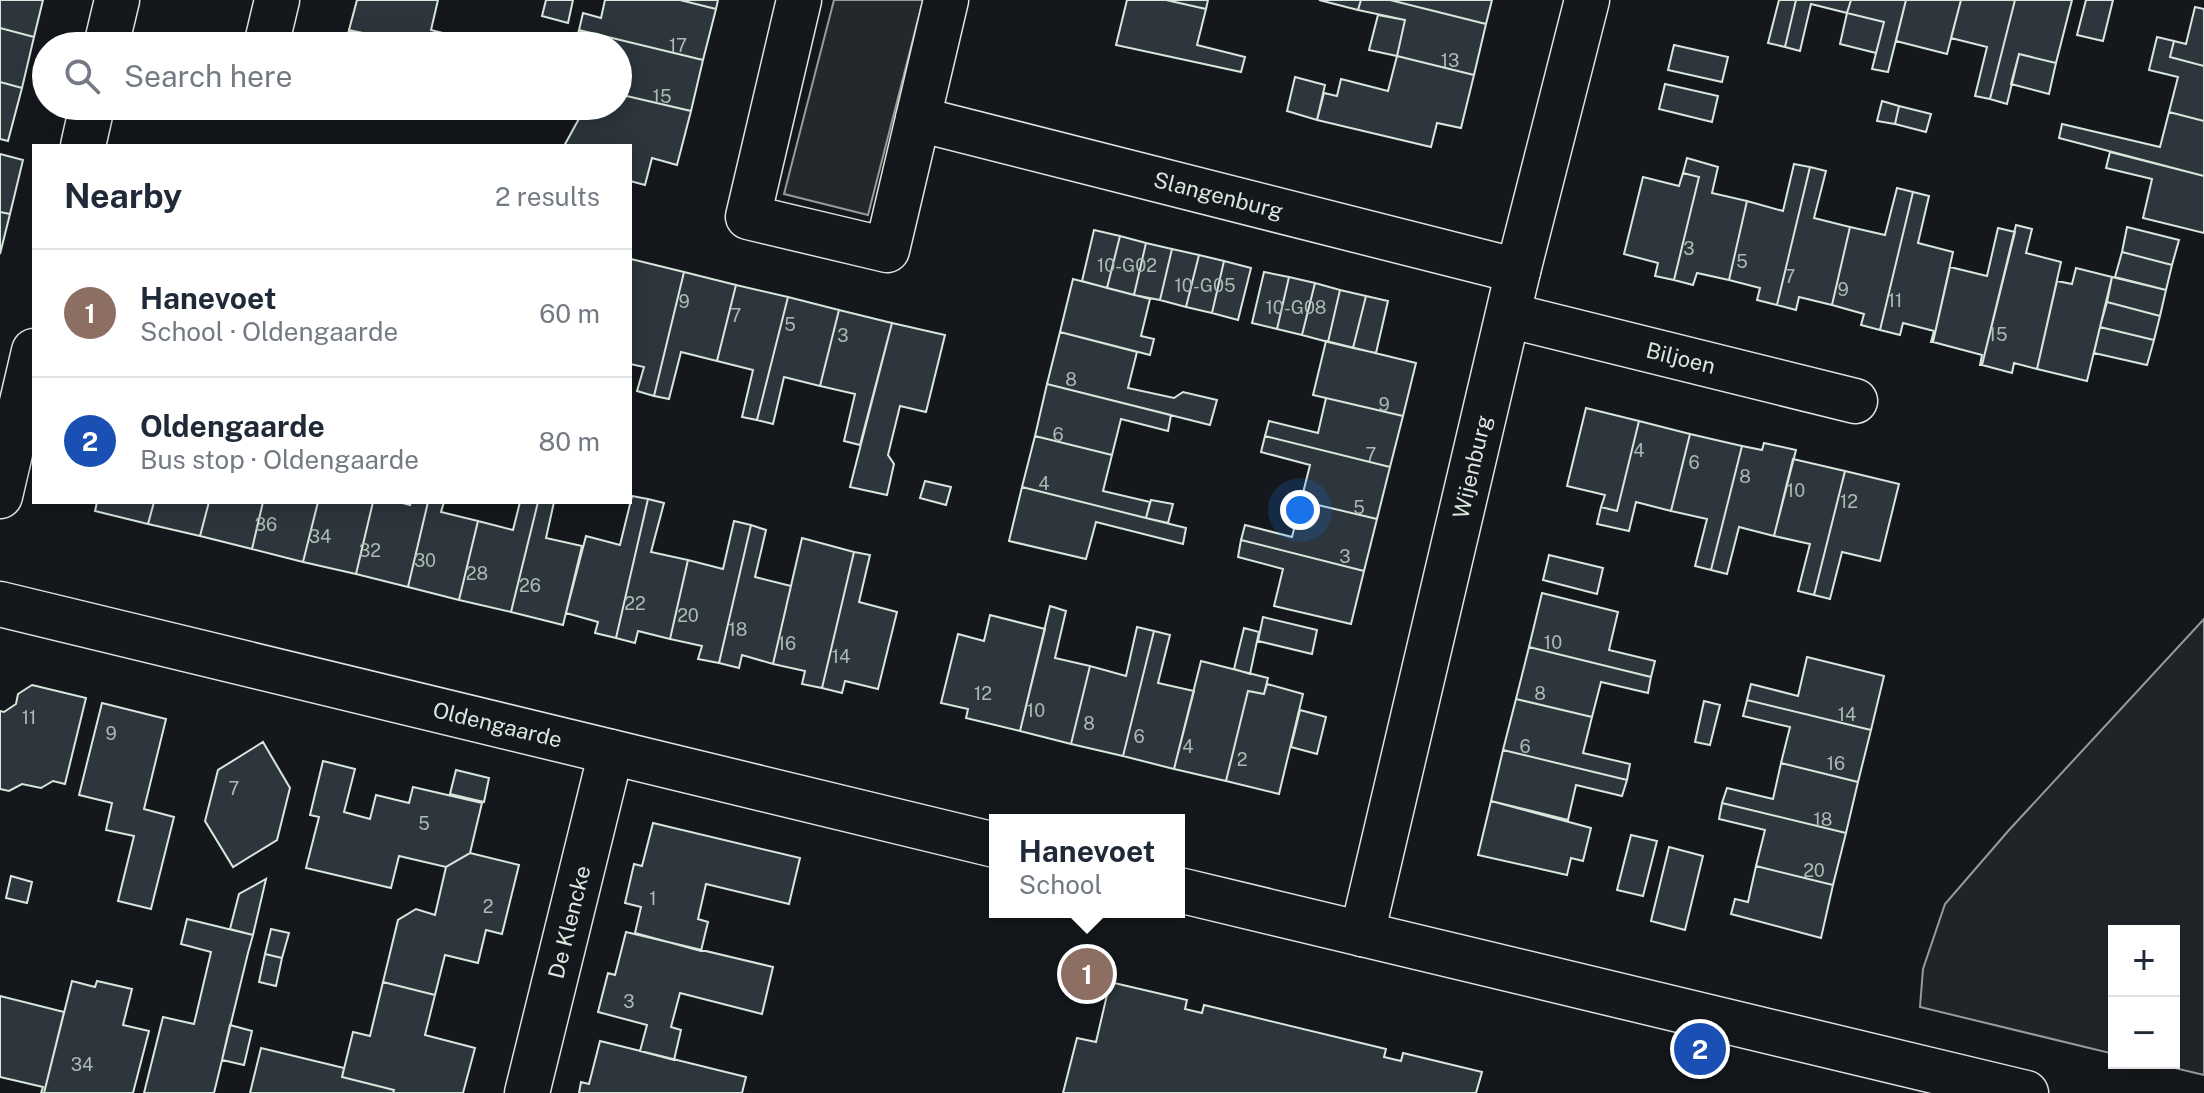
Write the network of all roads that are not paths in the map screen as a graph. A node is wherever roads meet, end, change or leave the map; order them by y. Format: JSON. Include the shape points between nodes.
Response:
{"nodes":[{"id":1,"x":117,"y":0,"type":"edge"},
{"id":2,"x":277,"y":0,"type":"edge"},
{"id":3,"x":799,"y":0,"type":"edge"},
{"id":4,"x":946,"y":0,"type":"edge"},
{"id":5,"x":1587,"y":0,"type":"edge"},
{"id":6,"x":109,"y":32,"type":"edge"},
{"id":7,"x":269,"y":32,"type":"edge"},
{"id":8,"x":918,"y":119,"type":"junction"},
{"id":9,"x":89,"y":120,"type":"edge"},
{"id":10,"x":83,"y":144,"type":"edge"},
{"id":11,"x":1518,"y":271,"type":"junction"},
{"id":12,"x":1508,"y":315,"type":"junction"},
{"id":13,"x":32,"y":360,"type":"edge"},
{"id":14,"x":1855,"y":401,"type":"dead end"},
{"id":15,"x":0,"y":496,"type":"edge"},
{"id":16,"x":0,"y":604,"type":"edge"},
{"id":17,"x":611,"y":752,"type":"junction"},
{"id":18,"x":989,"y":844,"type":"edge"},
{"id":19,"x":1185,"y":891,"type":"edge"},
{"id":20,"x":1362,"y":934,"type":"junction"},
{"id":21,"x":527,"y":1093,"type":"edge"},
{"id":22,"x":2026,"y":1093,"type":"edge"}],
"edges":[{"from":1,"to":6,"type":"street"},
{"from":2,"to":7,"type":"street"},
{"from":3,"to":8,"type":"street","via":[[748,217],[887,250]]},
{"from":4,"to":8,"type":"street"},
{"from":5,"to":11,"type":"street","name":"Wijenburg"},
{"from":8,"to":11,"type":"street","name":"Slangenburg"},
{"from":9,"to":10,"type":"street"},
{"from":11,"to":12,"type":"street","name":"Wijenburg"},
{"from":12,"to":14,"type":"street","name":"Biljoen"},
{"from":12,"to":20,"type":"street","name":"Wijenburg"},
{"from":13,"to":15,"type":"street"},
{"from":16,"to":17,"type":"street","name":"Oldengaarde"},
{"from":17,"to":18,"type":"street","name":"Oldengaarde"},
{"from":17,"to":21,"type":"street","name":"De Klencke"},
{"from":19,"to":20,"type":"street"},
{"from":20,"to":22,"type":"street"}]}
